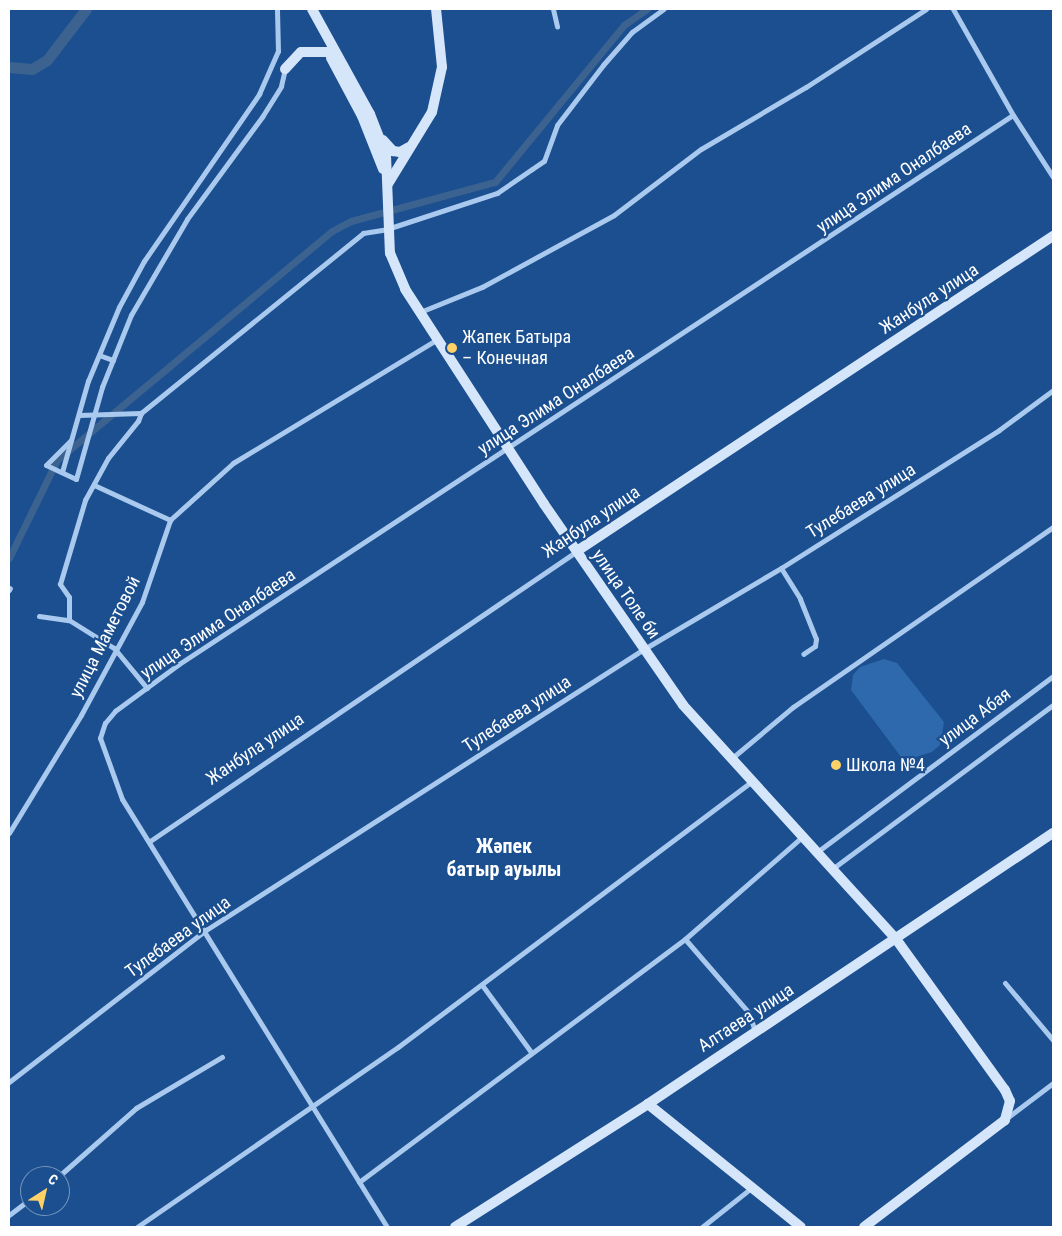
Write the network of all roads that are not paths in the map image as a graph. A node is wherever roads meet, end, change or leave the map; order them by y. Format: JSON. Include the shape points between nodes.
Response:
{"nodes":[{"id":1,"x":277,"y":9,"type":"edge"},
{"id":2,"x":305,"y":9,"type":"edge"},
{"id":3,"x":312,"y":9,"type":"edge"},
{"id":4,"x":436,"y":9,"type":"edge"},
{"id":5,"x":553,"y":9,"type":"edge"},
{"id":6,"x":664,"y":9,"type":"edge"},
{"id":7,"x":926,"y":9,"type":"edge"},
{"id":8,"x":953,"y":9,"type":"edge"},
{"id":9,"x":557,"y":28,"type":"dead end"},
{"id":10,"x":328,"y":52,"type":"junction"},
{"id":11,"x":285,"y":69,"type":"joint"},
{"id":12,"x":1013,"y":115,"type":"junction"},
{"id":13,"x":379,"y":134,"type":"junction"},
{"id":14,"x":410,"y":146,"type":"junction"},
{"id":15,"x":1053,"y":177,"type":"edge"},
{"id":16,"x":388,"y":184,"type":"junction"},
{"id":17,"x":387,"y":228,"type":"junction"},
{"id":18,"x":1053,"y":236,"type":"edge"},
{"id":19,"x":420,"y":312,"type":"junction"},
{"id":20,"x":438,"y":339,"type":"junction"},
{"id":21,"x":99,"y":355,"type":"junction"},
{"id":22,"x":113,"y":360,"type":"junction"},
{"id":23,"x":1053,"y":390,"type":"edge"},
{"id":24,"x":94,"y":412,"type":"junction"},
{"id":25,"x":141,"y":413,"type":"junction"},
{"id":26,"x":79,"y":415,"type":"junction"},
{"id":27,"x":71,"y":440,"type":"junction"},
{"id":28,"x":509,"y":449,"type":"junction"},
{"id":29,"x":62,"y":472,"type":"junction"},
{"id":30,"x":94,"y":485,"type":"junction"},
{"id":31,"x":170,"y":520,"type":"junction"},
{"id":32,"x":1053,"y":527,"type":"edge"},
{"id":33,"x":576,"y":551,"type":"junction"},
{"id":34,"x":781,"y":568,"type":"junction"},
{"id":35,"x":39,"y":616,"type":"dead end"},
{"id":36,"x":69,"y":620,"type":"junction"},
{"id":37,"x":114,"y":648,"type":"junction"},
{"id":38,"x":644,"y":649,"type":"junction"},
{"id":39,"x":803,"y":654,"type":"dead end"},
{"id":40,"x":1053,"y":676,"type":"edge"},
{"id":41,"x":147,"y":688,"type":"junction"},
{"id":42,"x":1053,"y":705,"type":"edge"},
{"id":43,"x":732,"y":759,"type":"junction"},
{"id":44,"x":752,"y":781,"type":"junction"},
{"id":45,"x":9,"y":833,"type":"edge"},
{"id":46,"x":1053,"y":833,"type":"edge"},
{"id":47,"x":802,"y":837,"type":"junction"},
{"id":48,"x":150,"y":841,"type":"junction"},
{"id":49,"x":817,"y":852,"type":"junction"},
{"id":50,"x":832,"y":869,"type":"junction"},
{"id":51,"x":206,"y":930,"type":"junction"},
{"id":52,"x":685,"y":939,"type":"junction"},
{"id":53,"x":896,"y":939,"type":"junction"},
{"id":54,"x":1005,"y":983,"type":"dead end"},
{"id":55,"x":482,"y":985,"type":"junction"},
{"id":56,"x":755,"y":1031,"type":"junction"},
{"id":57,"x":1053,"y":1040,"type":"edge"},
{"id":58,"x":531,"y":1052,"type":"junction"},
{"id":59,"x":222,"y":1058,"type":"dead end"},
{"id":60,"x":9,"y":1082,"type":"edge"},
{"id":61,"x":1053,"y":1083,"type":"edge"},
{"id":62,"x":648,"y":1104,"type":"junction"},
{"id":63,"x":311,"y":1105,"type":"junction"},
{"id":64,"x":1005,"y":1120,"type":"junction"},
{"id":65,"x":70,"y":1166,"type":"edge"},
{"id":66,"x":359,"y":1182,"type":"junction"},
{"id":67,"x":750,"y":1189,"type":"junction"},
{"id":68,"x":20,"y":1206,"type":"edge"},
{"id":69,"x":9,"y":1215,"type":"edge"},
{"id":70,"x":137,"y":1227,"type":"edge"},
{"id":71,"x":387,"y":1227,"type":"edge"},
{"id":72,"x":456,"y":1227,"type":"edge"},
{"id":73,"x":702,"y":1227,"type":"edge"},
{"id":74,"x":801,"y":1227,"type":"edge"},
{"id":75,"x":864,"y":1227,"type":"edge"}],
"edges":[{"from":1,"to":21,"type":"street","via":[[278,51],[259,94],[144,261]]},
{"from":2,"to":10,"type":"main road"},
{"from":3,"to":13,"type":"main road"},
{"from":4,"to":14,"type":"main road","via":[[442,67],[432,112]]},
{"from":5,"to":9,"type":"street"},
{"from":6,"to":17,"type":"street","via":[[632,32],[603,65],[557,125],[544,161],[497,193]]},
{"from":7,"to":19,"type":"street","via":[[806,87],[700,149],[614,215],[482,287]]},
{"from":8,"to":12,"type":"street"},
{"from":10,"to":11,"type":"main road","via":[[301,52]]},
{"from":10,"to":16,"type":"main road","via":[[362,116]]},
{"from":11,"to":22,"type":"street","via":[[281,86],[262,117],[187,219],[156,268],[131,315]]},
{"from":12,"to":15,"type":"street"},
{"from":12,"to":28,"type":"street","name":"улица Элима Оналбаева"},
{"from":13,"to":14,"type":"main road","via":[[393,151],[400,152]]},
{"from":13,"to":16,"type":"main road","name":"улица Толе би","via":[[386,155]]},
{"from":14,"to":16,"type":"main road"},
{"from":16,"to":17,"type":"main road","name":"улица Толе би"},
{"from":17,"to":19,"type":"main road","name":"улица Толе би","via":[[390,253],[405,289]]},
{"from":17,"to":25,"type":"street","via":[[363,233]]},
{"from":18,"to":33,"type":"main road","name":"Жанбула улица"},
{"from":19,"to":20,"type":"main road","name":"улица Толе би"},
{"from":20,"to":28,"type":"main road","name":"улица Толе би"},
{"from":20,"to":31,"type":"street","name":"улица Маметовой","via":[[233,462]]},
{"from":21,"to":22,"type":"street"},
{"from":21,"to":26,"type":"street"},
{"from":22,"to":24,"type":"street"},
{"from":23,"to":34,"type":"street","name":"Тулебаева улица","via":[[999,430]]},
{"from":24,"to":25,"type":"street"},
{"from":24,"to":26,"type":"street"},
{"from":24,"to":29,"type":"street","via":[[76,479]]},
{"from":25,"to":30,"type":"street","via":[[108,458]]},
{"from":26,"to":27,"type":"street"},
{"from":27,"to":29,"type":"street"},
{"from":27,"to":29,"type":"street","via":[[46,465]]},
{"from":28,"to":33,"type":"main road","name":"улица Толе би"},
{"from":28,"to":41,"type":"street","name":"улица Элима Оналбаева"},
{"from":30,"to":31,"type":"street"},
{"from":30,"to":36,"type":"street","via":[[84,500],[60,584],[69,597]]},
{"from":31,"to":37,"type":"street","name":"улица Маметовой","via":[[142,602]]},
{"from":32,"to":43,"type":"street","via":[[793,707]]},
{"from":33,"to":38,"type":"main road","name":"улица Толе би"},
{"from":33,"to":48,"type":"street","name":"Жанбула улица"},
{"from":34,"to":38,"type":"street","name":"Тулебаева улица"},
{"from":34,"to":39,"type":"street","via":[[800,599],[816,639],[815,646]]},
{"from":35,"to":36,"type":"street"},
{"from":36,"to":37,"type":"street"},
{"from":37,"to":41,"type":"street"},
{"from":37,"to":45,"type":"street","name":"улица Маметовой","via":[[81,715]]},
{"from":38,"to":43,"type":"main road","name":"улица Толе би","via":[[683,705]]},
{"from":38,"to":51,"type":"street","name":"Тулебаева улица"},
{"from":40,"to":49,"type":"street","name":"улица Абая"},
{"from":41,"to":48,"type":"street","name":"улица Элима Оналбаева","via":[[114,711],[100,738],[122,799]]},
{"from":42,"to":50,"type":"street","name":"улица Абая"},
{"from":43,"to":44,"type":"main road","name":"улица Толе би"},
{"from":44,"to":47,"type":"main road","name":"улица Толе би"},
{"from":44,"to":55,"type":"street"},
{"from":46,"to":53,"type":"main road","name":"Алтаева улица"},
{"from":47,"to":49,"type":"main road","name":"улица Толе би"},
{"from":47,"to":52,"type":"street"},
{"from":48,"to":51,"type":"street"},
{"from":49,"to":50,"type":"main road","name":"улица Толе би"},
{"from":50,"to":53,"type":"main road","name":"улица Толе би"},
{"from":51,"to":60,"type":"street","name":"Тулебаева улица"},
{"from":51,"to":63,"type":"street"},
{"from":52,"to":56,"type":"street","via":[[749,1013]]},
{"from":52,"to":58,"type":"street"},
{"from":53,"to":56,"type":"main road","name":"Алтаева улица"},
{"from":53,"to":64,"type":"main road","name":"улица Толе би","via":[[1005,1090],[1010,1101]]},
{"from":54,"to":57,"type":"street"},
{"from":55,"to":58,"type":"street"},
{"from":55,"to":63,"type":"street"},
{"from":56,"to":62,"type":"main road","name":"Алтаева улица"},
{"from":58,"to":66,"type":"street"},
{"from":59,"to":65,"type":"street","via":[[136,1108]]},
{"from":61,"to":64,"type":"street"},
{"from":62,"to":67,"type":"main road"},
{"from":62,"to":72,"type":"main road","name":"Алтаева улица"},
{"from":63,"to":66,"type":"street"},
{"from":63,"to":70,"type":"street"},
{"from":64,"to":75,"type":"main road"},
{"from":66,"to":71,"type":"street"},
{"from":67,"to":73,"type":"street"},
{"from":67,"to":74,"type":"main road"},
{"from":68,"to":69,"type":"street"}]}
